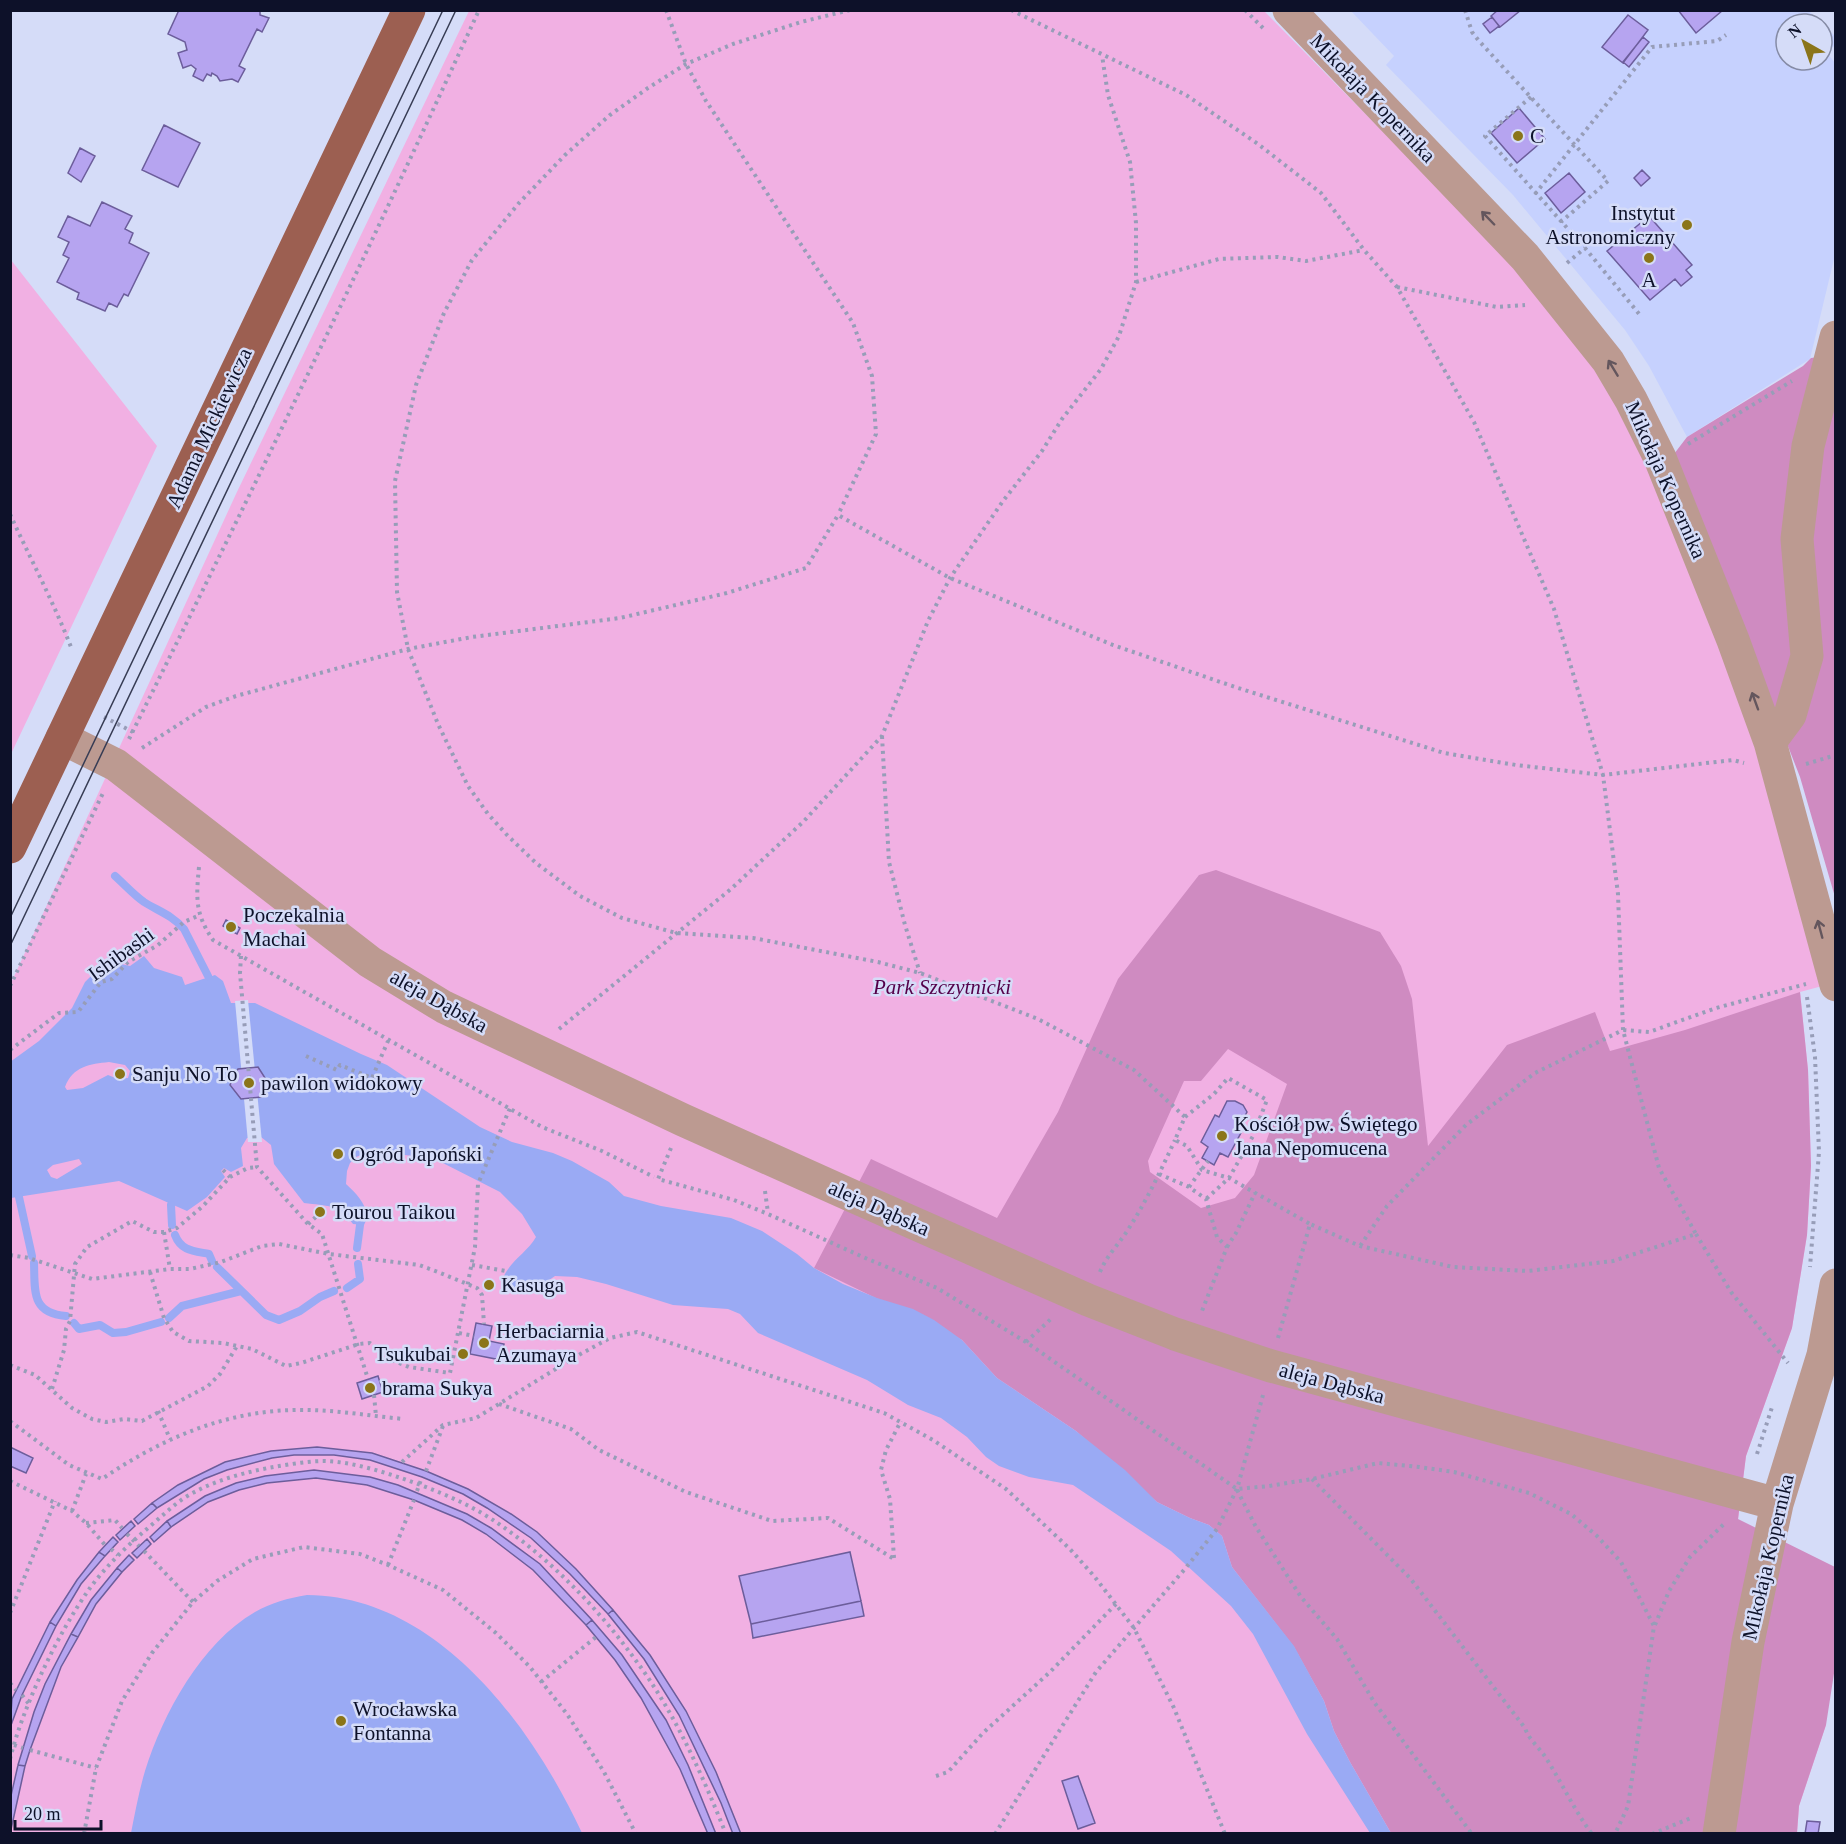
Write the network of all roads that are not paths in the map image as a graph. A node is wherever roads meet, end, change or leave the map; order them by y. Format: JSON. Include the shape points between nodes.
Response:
{"nodes":[{"id":1,"x":409,"y":10,"type":"edge"},
{"id":2,"x":1290,"y":10,"type":"edge"},
{"id":3,"x":1833,"y":349,"type":"edge"},
{"id":4,"x":62,"y":738,"type":"junction"},
{"id":5,"x":1755,"y":747,"type":"junction"},
{"id":6,"x":10,"y":847,"type":"edge"},
{"id":7,"x":1819,"y":980,"type":"edge"},
{"id":8,"x":1823,"y":1277,"type":"edge"},
{"id":9,"x":1764,"y":1501,"type":"junction"},
{"id":10,"x":1720,"y":1826,"type":"edge"}],
"edges":[{"from":1,"to":4,"type":"main road","name":"Adama Mickiewicza"},
{"from":5,"to":2,"type":"street","name":"Mikołaja Kopernika","one_way":true,"via":[[1733,640],[1660,458],[1608,361],[1545,280]]},
{"from":3,"to":5,"type":"street","via":[[1808,446],[1797,539],[1807,656],[1790,715]]},
{"from":4,"to":6,"type":"main road","name":"Adama Mickiewicza"},
{"from":4,"to":9,"type":"street","name":"aleja Dąbska","via":[[123,770],[370,962],[444,1007],[551,1036],[683,1120],[1088,1300],[1175,1334],[1275,1351]]},
{"from":7,"to":5,"type":"street","name":"Mikołaja Kopernika","one_way":true},
{"from":8,"to":9,"type":"street","name":"Mikołaja Kopernika","via":[[1823,1356],[1786,1472]]},
{"from":9,"to":10,"type":"street","name":"Mikołaja Kopernika","via":[[1746,1657]]}]}
